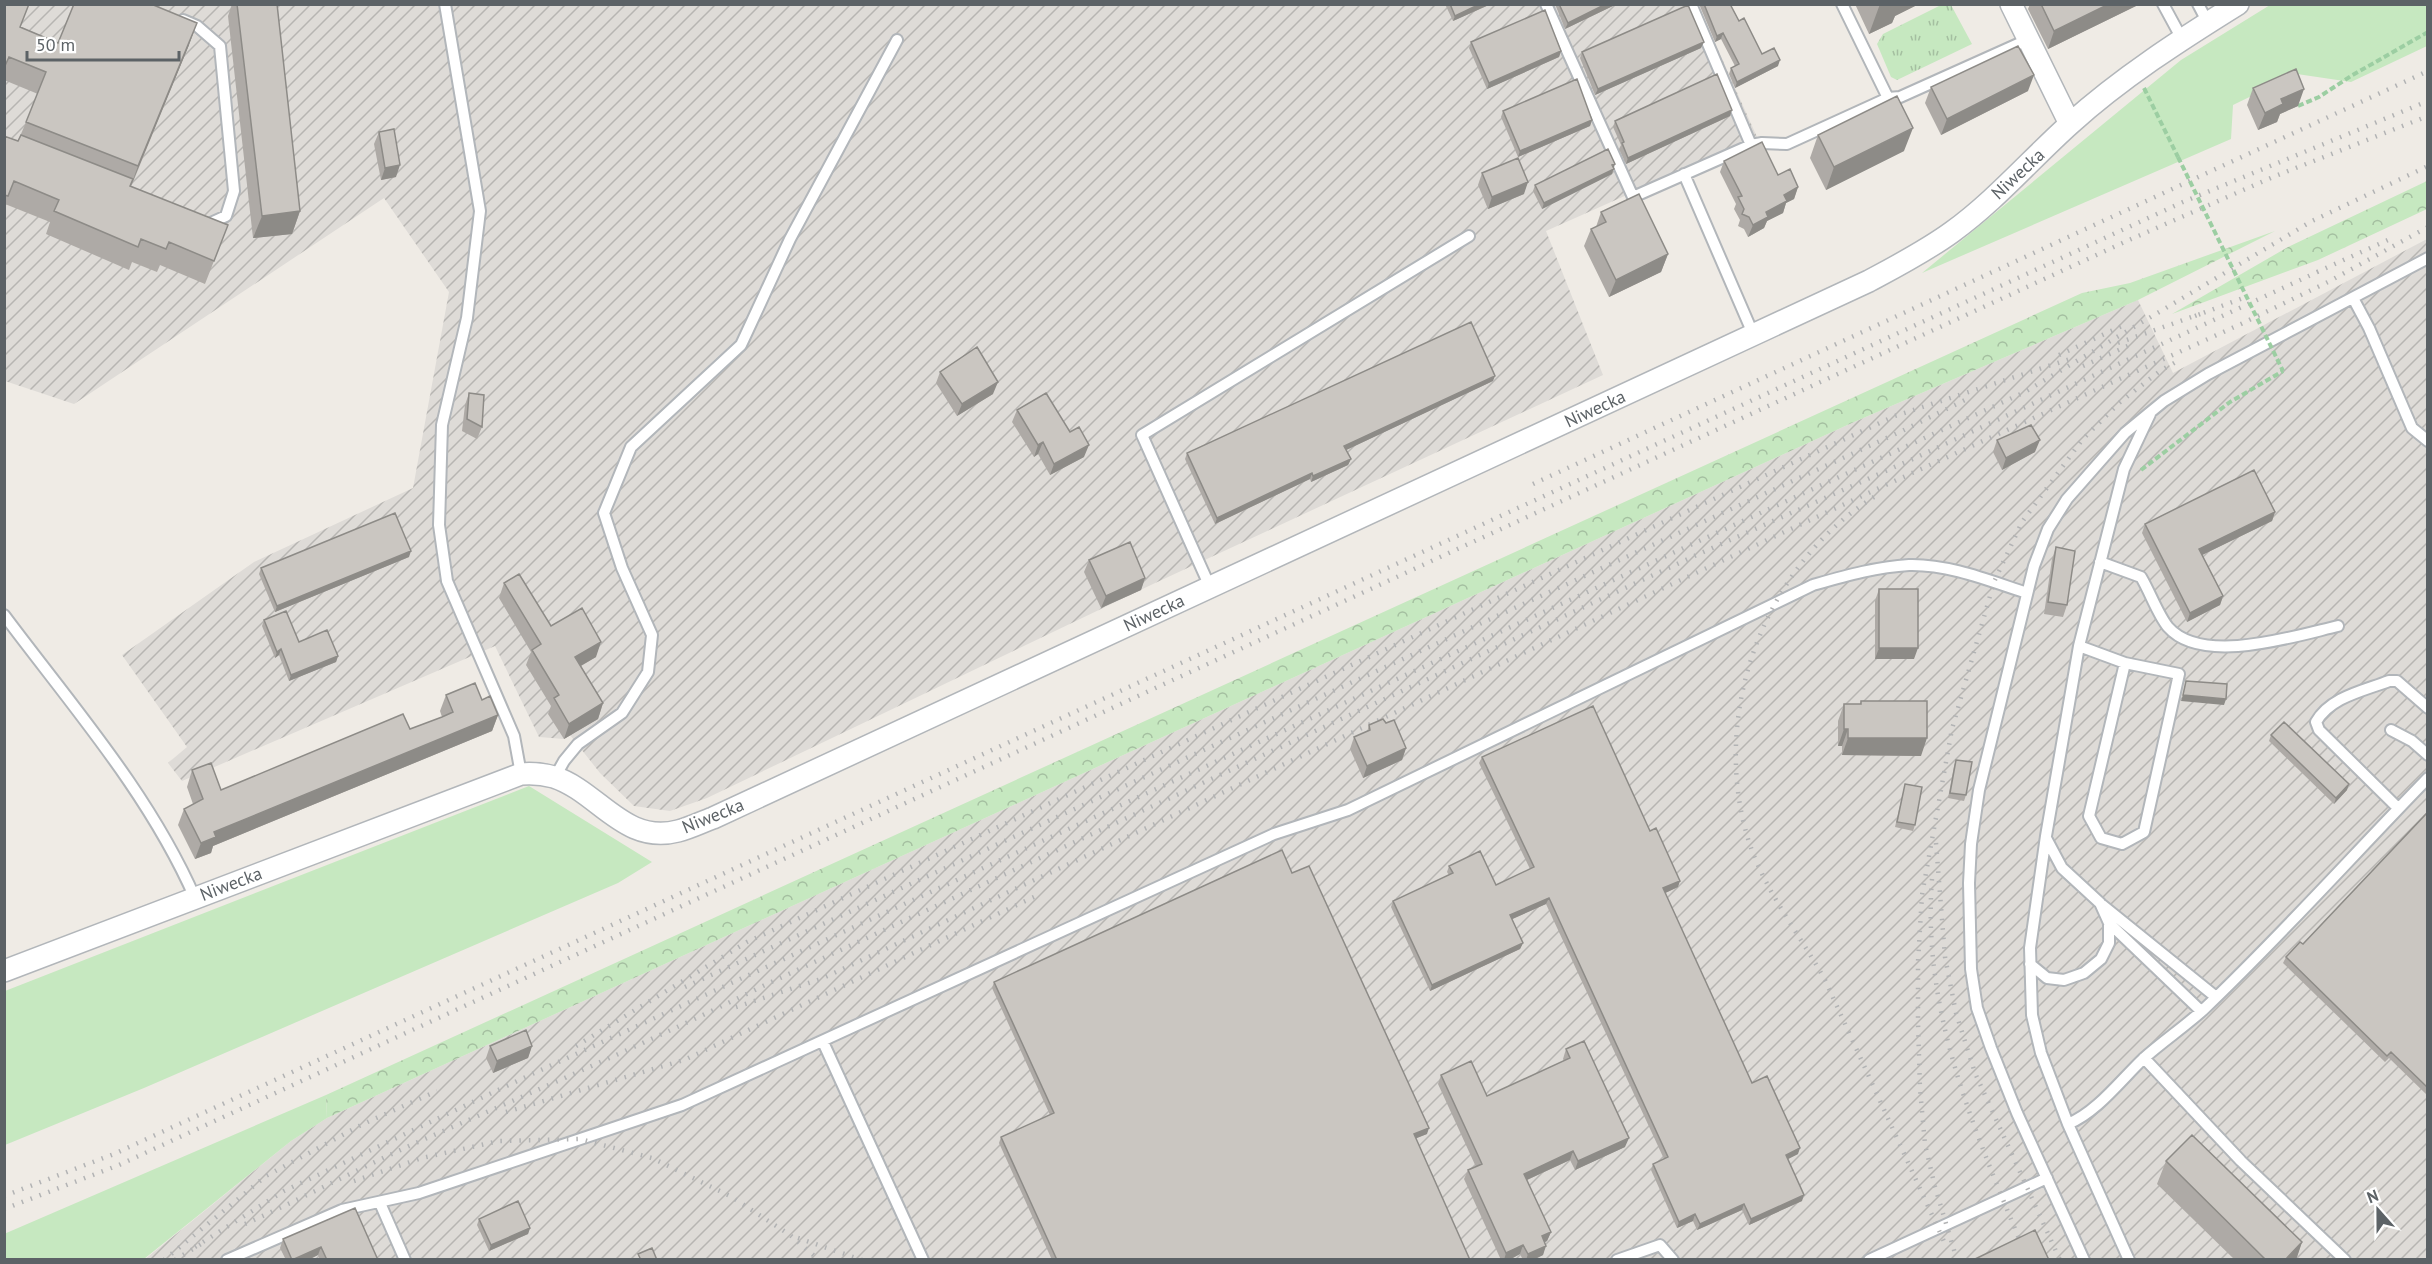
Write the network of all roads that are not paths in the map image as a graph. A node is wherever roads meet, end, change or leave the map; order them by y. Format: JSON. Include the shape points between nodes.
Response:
{"nodes":[{"id":1,"x":445,"y":4,"type":"edge"},
{"id":2,"x":1546,"y":4,"type":"edge"},
{"id":3,"x":1691,"y":4,"type":"edge"},
{"id":4,"x":1842,"y":4,"type":"edge"},
{"id":5,"x":2011,"y":4,"type":"edge"},
{"id":6,"x":2163,"y":4,"type":"edge"},
{"id":7,"x":2238,"y":4,"type":"edge"},
{"id":8,"x":2203,"y":14,"type":"edge"},
{"id":9,"x":176,"y":17,"type":"edge"},
{"id":10,"x":2182,"y":39,"type":"junction"},
{"id":11,"x":897,"y":40,"type":"dead end"},
{"id":12,"x":2027,"y":40,"type":"junction"},
{"id":13,"x":1887,"y":98,"type":"junction"},
{"id":14,"x":2070,"y":124,"type":"junction"},
{"id":15,"x":1751,"y":145,"type":"junction"},
{"id":16,"x":1684,"y":174,"type":"junction"},
{"id":17,"x":195,"y":222,"type":"edge"},
{"id":18,"x":1469,"y":236,"type":"dead end"},
{"id":19,"x":2427,"y":258,"type":"edge"},
{"id":20,"x":2353,"y":298,"type":"junction"},
{"id":21,"x":1754,"y":336,"type":"junction"},
{"id":22,"x":2152,"y":411,"type":"junction"},
{"id":23,"x":2427,"y":441,"type":"edge"},
{"id":24,"x":2100,"y":562,"type":"junction"},
{"id":25,"x":1210,"y":587,"type":"junction"},
{"id":26,"x":2027,"y":593,"type":"junction"},
{"id":27,"x":4,"y":615,"type":"edge"},
{"id":28,"x":2338,"y":626,"type":"dead end"},
{"id":29,"x":2079,"y":646,"type":"junction"},
{"id":30,"x":2126,"y":663,"type":"junction"},
{"id":31,"x":2427,"y":708,"type":"edge"},
{"id":32,"x":2391,"y":730,"type":"dead end"},
{"id":33,"x":2427,"y":755,"type":"edge"},
{"id":34,"x":521,"y":774,"type":"junction"},
{"id":35,"x":555,"y":777,"type":"junction"},
{"id":36,"x":2427,"y":778,"type":"edge"},
{"id":37,"x":2398,"y":808,"type":"junction"},
{"id":38,"x":2046,"y":836,"type":"junction"},
{"id":39,"x":195,"y":898,"type":"junction"},
{"id":40,"x":2100,"y":903,"type":"junction"},
{"id":41,"x":2109,"y":923,"type":"junction"},
{"id":42,"x":2030,"y":964,"type":"junction"},
{"id":43,"x":4,"y":971,"type":"edge"},
{"id":44,"x":2216,"y":997,"type":"junction"},
{"id":45,"x":2201,"y":1011,"type":"junction"},
{"id":46,"x":823,"y":1042,"type":"junction"},
{"id":47,"x":2144,"y":1058,"type":"junction"},
{"id":48,"x":2068,"y":1124,"type":"junction"},
{"id":49,"x":2047,"y":1178,"type":"junction"},
{"id":50,"x":380,"y":1203,"type":"junction"},
{"id":51,"x":227,"y":1260,"type":"edge"},
{"id":52,"x":405,"y":1260,"type":"edge"},
{"id":53,"x":923,"y":1260,"type":"edge"},
{"id":54,"x":1617,"y":1260,"type":"edge"},
{"id":55,"x":1673,"y":1260,"type":"edge"},
{"id":56,"x":1869,"y":1260,"type":"edge"},
{"id":57,"x":2084,"y":1260,"type":"edge"},
{"id":58,"x":2128,"y":1260,"type":"edge"},
{"id":59,"x":2345,"y":1260,"type":"edge"}],
"edges":[{"from":1,"to":34,"type":"lane","via":[[480,210],[467,318],[442,424],[439,525],[447,581],[514,736]]},
{"from":2,"to":16,"type":"lane","via":[[1633,197]]},
{"from":3,"to":15,"type":"lane"},
{"from":4,"to":13,"type":"lane"},
{"from":5,"to":12,"type":"street"},
{"from":6,"to":10,"type":"lane"},
{"from":7,"to":8,"type":"street","name":"Niwecka"},
{"from":8,"to":10,"type":"street","name":"Niwecka"},
{"from":9,"to":17,"type":"lane","via":[[197,26],[220,46],[234,191],[226,216],[205,226]]},
{"from":10,"to":14,"type":"street","name":"Niwecka"},
{"from":11,"to":35,"type":"lane","via":[[790,239],[741,345],[631,447],[604,513],[622,568],[652,635],[648,672],[622,713],[578,744]]},
{"from":12,"to":13,"type":"lane","via":[[1900,97]]},
{"from":12,"to":14,"type":"street"},
{"from":13,"to":15,"type":"lane","via":[[1787,144]]},
{"from":14,"to":21,"type":"street","name":"Niwecka","via":[[2013,181],[1952,232],[1869,281]]},
{"from":15,"to":16,"type":"lane"},
{"from":16,"to":21,"type":"lane"},
{"from":18,"to":25,"type":"lane","via":[[1142,435]]},
{"from":19,"to":20,"type":"lane"},
{"from":20,"to":22,"type":"lane","via":[[2208,374]]},
{"from":20,"to":23,"type":"lane","via":[[2412,428]]},
{"from":21,"to":25,"type":"street","name":"Niwecka"},
{"from":22,"to":24,"type":"lane","via":[[2124,470]]},
{"from":22,"to":26,"type":"lane","via":[[2125,433],[2067,500],[2048,529]]},
{"from":24,"to":28,"type":"lane","via":[[2142,577],[2168,627],[2186,640],[2217,646],[2261,645]]},
{"from":24,"to":29,"type":"lane"},
{"from":25,"to":35,"type":"street","name":"Niwecka","via":[[677,832],[651,833],[629,827]]},
{"from":26,"to":46,"type":"lane","via":[[1952,570],[1911,565],[1857,572],[1813,585],[1348,810],[1274,834]]},
{"from":26,"to":49,"type":"lane","via":[[1978,790],[1971,844],[1968,926],[1977,1008]]},
{"from":27,"to":39,"type":"lane","via":[[127,778],[167,840]]},
{"from":29,"to":30,"type":"lane"},
{"from":29,"to":38,"type":"lane"},
{"from":30,"to":30,"type":"lane","via":[[2179,674],[2144,832],[2121,844],[2101,838],[2089,816]]},
{"from":31,"to":37,"type":"lane","via":[[2397,681],[2389,681],[2335,702],[2316,722],[2319,730]]},
{"from":32,"to":33,"type":"lane"},
{"from":34,"to":35,"type":"street","name":"Niwecka"},
{"from":34,"to":39,"type":"street","name":"Niwecka"},
{"from":36,"to":37,"type":"lane"},
{"from":37,"to":44,"type":"lane"},
{"from":38,"to":40,"type":"lane","via":[[2062,868]]},
{"from":38,"to":42,"type":"lane"},
{"from":39,"to":43,"type":"street","name":"Niwecka"},
{"from":40,"to":41,"type":"lane"},
{"from":40,"to":44,"type":"lane"},
{"from":41,"to":42,"type":"lane","via":[[2109,943],[2101,959],[2084,973],[2064,980],[2047,978]]},
{"from":41,"to":45,"type":"lane"},
{"from":42,"to":48,"type":"lane","via":[[2036,1034]]},
{"from":44,"to":45,"type":"lane"},
{"from":45,"to":47,"type":"lane"},
{"from":46,"to":50,"type":"lane","via":[[682,1105]]},
{"from":46,"to":53,"type":"lane"},
{"from":47,"to":48,"type":"lane","via":[[2085,1114]]},
{"from":47,"to":59,"type":"lane","via":[[2241,1161]]},
{"from":48,"to":58,"type":"lane"},
{"from":49,"to":56,"type":"lane"},
{"from":49,"to":57,"type":"lane"},
{"from":50,"to":51,"type":"lane","via":[[342,1210]]},
{"from":50,"to":52,"type":"lane"},
{"from":54,"to":55,"type":"lane","via":[[1660,1245]]}]}
